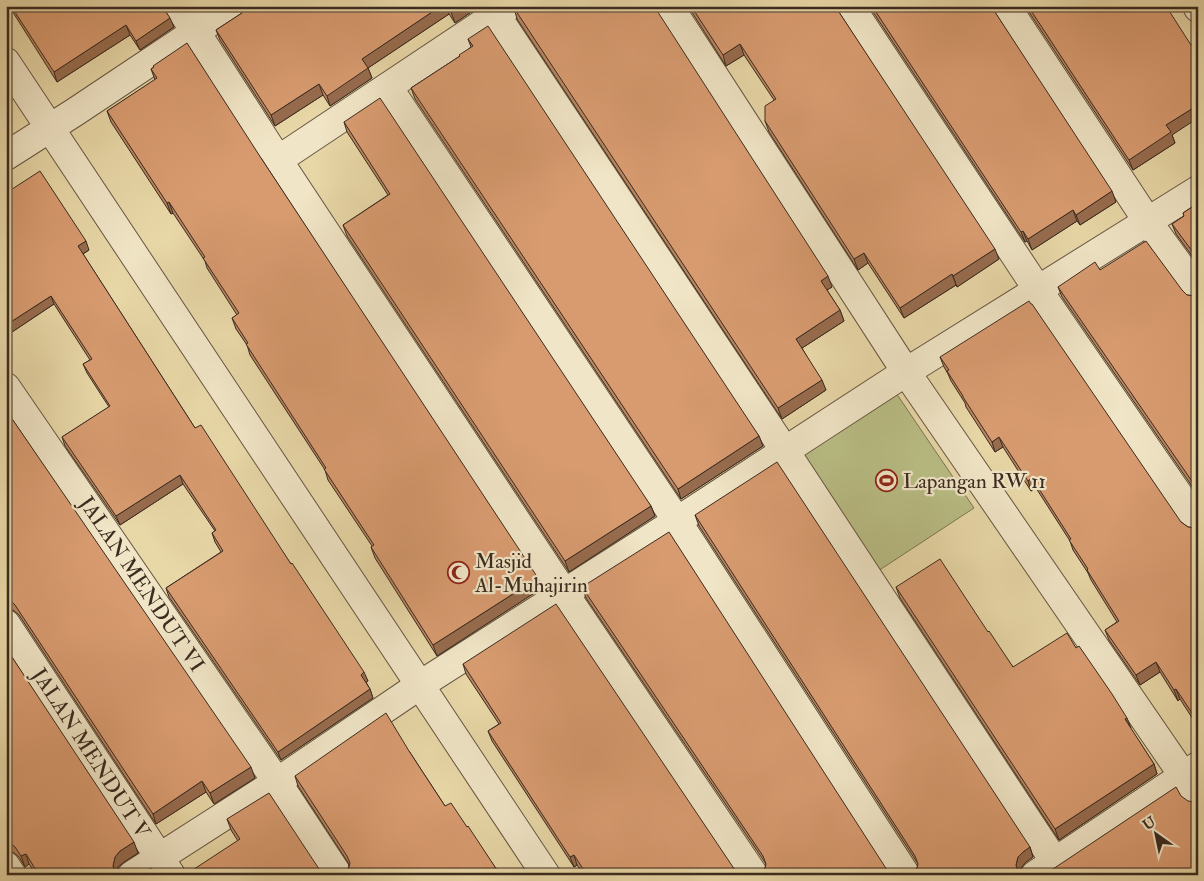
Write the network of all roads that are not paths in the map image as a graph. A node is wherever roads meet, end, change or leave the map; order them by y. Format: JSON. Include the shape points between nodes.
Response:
{"nodes":[{"id":1,"x":178,"y":6,"type":"edge"},
{"id":2,"x":234,"y":6,"type":"edge"},
{"id":3,"x":669,"y":6,"type":"edge"},
{"id":4,"x":850,"y":6,"type":"edge"},
{"id":5,"x":1006,"y":6,"type":"edge"},
{"id":6,"x":502,"y":11,"type":"edge"},
{"id":7,"x":196,"y":32,"type":"junction"},
{"id":8,"x":6,"y":62,"type":"edge"},
{"id":9,"x":388,"y":87,"type":"junction"},
{"id":10,"x":51,"y":128,"type":"junction"},
{"id":11,"x":6,"y":156,"type":"edge"},
{"id":12,"x":278,"y":160,"type":"junction"},
{"id":13,"x":1198,"y":190,"type":"edge"},
{"id":14,"x":1148,"y":222,"type":"junction"},
{"id":15,"x":1038,"y":290,"type":"junction"},
{"id":16,"x":1198,"y":291,"type":"edge"},
{"id":17,"x":906,"y":372,"type":"junction"},
{"id":18,"x":6,"y":387,"type":"edge"},
{"id":19,"x":785,"y":451,"type":"junction"},
{"id":20,"x":677,"y":521,"type":"junction"},
{"id":21,"x":1198,"y":523,"type":"edge"},
{"id":22,"x":564,"y":592,"type":"junction"},
{"id":23,"x":6,"y":624,"type":"edge"},
{"id":24,"x":420,"y":685,"type":"junction"},
{"id":25,"x":1193,"y":780,"type":"edge"},
{"id":26,"x":277,"y":782,"type":"junction"},
{"id":27,"x":6,"y":866,"type":"edge"},
{"id":28,"x":165,"y":866,"type":"edge"},
{"id":29,"x":1045,"y":868,"type":"edge"},
{"id":30,"x":12,"y":875,"type":"edge"},
{"id":31,"x":132,"y":875,"type":"edge"},
{"id":32,"x":338,"y":875,"type":"edge"},
{"id":33,"x":546,"y":875,"type":"edge"},
{"id":34,"x":754,"y":875,"type":"edge"},
{"id":35,"x":906,"y":875,"type":"edge"}],
"edges":[{"from":1,"to":7,"type":"street"},
{"from":2,"to":7,"type":"street"},
{"from":3,"to":17,"type":"street"},
{"from":4,"to":15,"type":"street"},
{"from":5,"to":14,"type":"street"},
{"from":6,"to":9,"type":"street"},
{"from":6,"to":19,"type":"street"},
{"from":7,"to":10,"type":"street"},
{"from":7,"to":12,"type":"street"},
{"from":8,"to":10,"type":"street"},
{"from":9,"to":12,"type":"street"},
{"from":9,"to":20,"type":"street"},
{"from":10,"to":11,"type":"street"},
{"from":10,"to":24,"type":"street"},
{"from":12,"to":22,"type":"street"},
{"from":13,"to":14,"type":"street"},
{"from":14,"to":15,"type":"street"},
{"from":14,"to":16,"type":"street"},
{"from":15,"to":17,"type":"street"},
{"from":15,"to":21,"type":"street"},
{"from":17,"to":19,"type":"street"},
{"from":17,"to":25,"type":"street"},
{"from":18,"to":26,"type":"street","name":"JALAN MENDUT VI"},
{"from":19,"to":20,"type":"street"},
{"from":19,"to":29,"type":"street"},
{"from":20,"to":22,"type":"street"},
{"from":20,"to":35,"type":"street"},
{"from":22,"to":24,"type":"street"},
{"from":22,"to":34,"type":"street"},
{"from":23,"to":28,"type":"street","name":"JALAN MENDUT V"},
{"from":24,"to":26,"type":"street"},
{"from":24,"to":33,"type":"street"},
{"from":25,"to":29,"type":"street"},
{"from":26,"to":28,"type":"street"},
{"from":26,"to":32,"type":"street","name":"JALAN MENDUT VI"},
{"from":27,"to":30,"type":"street"},
{"from":28,"to":31,"type":"street"}]}
